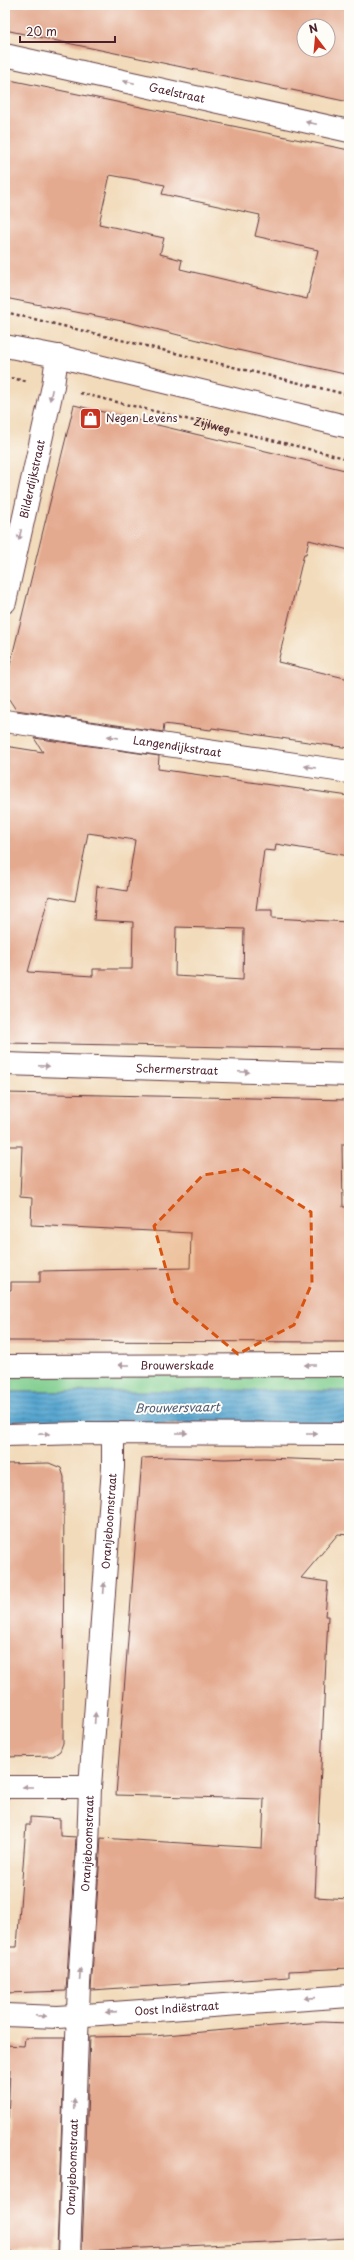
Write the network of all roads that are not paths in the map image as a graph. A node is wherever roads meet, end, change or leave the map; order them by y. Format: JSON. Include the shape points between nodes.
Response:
{"nodes":[{"id":1,"x":5,"y":55,"type":"edge"},
{"id":2,"x":349,"y":131,"type":"edge"},
{"id":3,"x":5,"y":346,"type":"edge"},
{"id":4,"x":57,"y":356,"type":"junction"},
{"id":5,"x":349,"y":427,"type":"edge"},
{"id":6,"x":5,"y":602,"type":"edge"},
{"id":7,"x":5,"y":721,"type":"edge"},
{"id":8,"x":349,"y":772,"type":"edge"},
{"id":9,"x":5,"y":1064,"type":"edge"},
{"id":10,"x":349,"y":1075,"type":"edge"},
{"id":11,"x":349,"y":1365,"type":"edge"},
{"id":12,"x":5,"y":1366,"type":"edge"},
{"id":13,"x":113,"y":1433,"type":"junction"},
{"id":14,"x":349,"y":1434,"type":"edge"},
{"id":15,"x":5,"y":1435,"type":"edge"},
{"id":16,"x":5,"y":1787,"type":"edge"},
{"id":17,"x":90,"y":1787,"type":"junction"},
{"id":18,"x":349,"y":1996,"type":"edge"},
{"id":19,"x":5,"y":2015,"type":"edge"},
{"id":20,"x":78,"y":2015,"type":"junction"},
{"id":21,"x":69,"y":2255,"type":"edge"}],
"edges":[{"from":2,"to":1,"type":"street","name":"Gaelstraat","one_way":true},
{"from":3,"to":4,"type":"street"},
{"from":4,"to":5,"type":"street"},
{"from":4,"to":6,"type":"street","name":"Bilderdijkstraat","one_way":true,"via":[[53,386]]},
{"from":8,"to":7,"type":"street","name":"Langendijkstraat","one_way":true},
{"from":9,"to":10,"type":"street","name":"Schermerstraat","one_way":true},
{"from":11,"to":12,"type":"street","name":"Brouwerskade","one_way":true},
{"from":13,"to":14,"type":"street","one_way":true},
{"from":15,"to":13,"type":"street","one_way":true},
{"from":17,"to":13,"type":"street","name":"Oranjeboomstraat","one_way":true,"via":[[113,1467]]},
{"from":17,"to":16,"type":"street","one_way":true},
{"from":20,"to":17,"type":"street","name":"Oranjeboomstraat","one_way":true},
{"from":18,"to":20,"type":"street","name":"Oost Indiëstraat","one_way":true},
{"from":19,"to":20,"type":"street","name":"Oost Indiëstraat","one_way":true},
{"from":21,"to":20,"type":"street","name":"Oranjeboomstraat","one_way":true}]}
